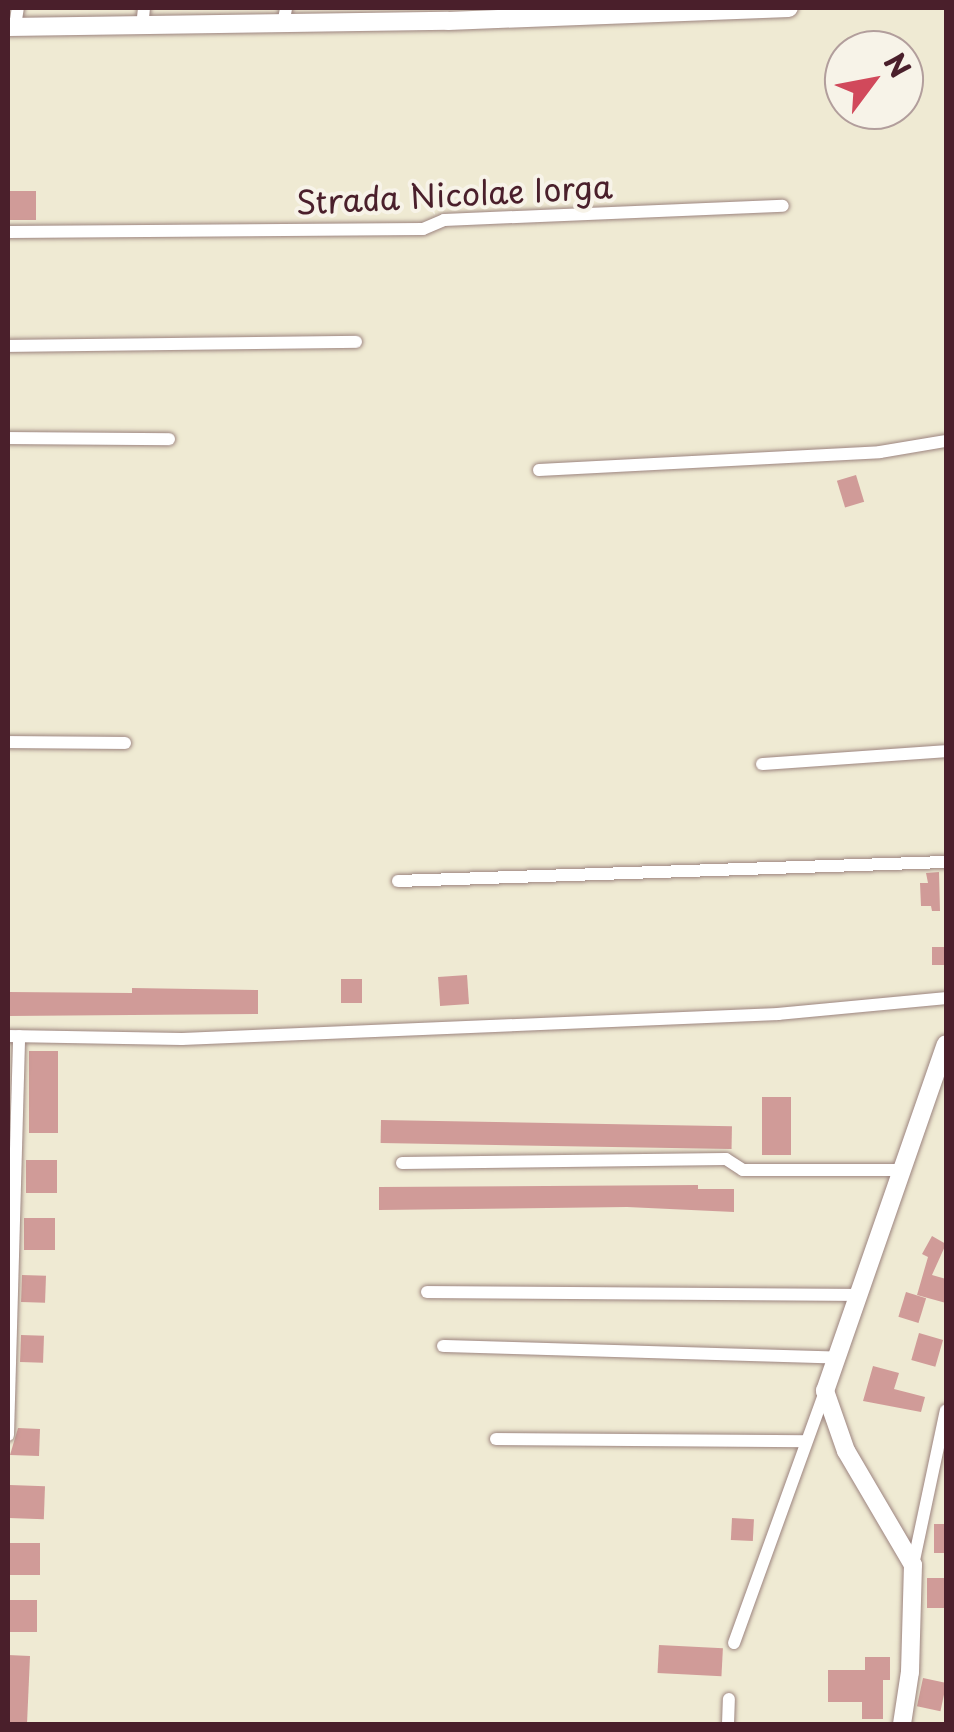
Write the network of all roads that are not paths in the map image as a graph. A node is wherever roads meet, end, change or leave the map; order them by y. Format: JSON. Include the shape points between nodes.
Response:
{"nodes":[{"id":1,"x":144,"y":8,"type":"edge"},
{"id":2,"x":789,"y":8,"type":"edge"},
{"id":3,"x":724,"y":9,"type":"edge"},
{"id":4,"x":450,"y":14,"type":"edge"},
{"id":5,"x":284,"y":16,"type":"edge"},
{"id":6,"x":14,"y":20,"type":"edge"},
{"id":7,"x":142,"y":27,"type":"junction"},
{"id":8,"x":784,"y":206,"type":"dead end"},
{"id":9,"x":8,"y":232,"type":"edge"},
{"id":10,"x":356,"y":342,"type":"dead end"},
{"id":11,"x":8,"y":346,"type":"edge"},
{"id":12,"x":8,"y":438,"type":"edge"},
{"id":13,"x":170,"y":439,"type":"dead end"},
{"id":14,"x":946,"y":441,"type":"edge"},
{"id":15,"x":539,"y":470,"type":"dead end"},
{"id":16,"x":8,"y":742,"type":"edge"},
{"id":17,"x":125,"y":743,"type":"dead end"},
{"id":18,"x":946,"y":752,"type":"edge"},
{"id":19,"x":762,"y":764,"type":"dead end"},
{"id":20,"x":946,"y":862,"type":"edge"},
{"id":21,"x":398,"y":882,"type":"dead end"},
{"id":22,"x":946,"y":998,"type":"edge"},
{"id":23,"x":13,"y":1036,"type":"edge"},
{"id":24,"x":946,"y":1044,"type":"edge"},
{"id":25,"x":402,"y":1163,"type":"dead end"},
{"id":26,"x":901,"y":1170,"type":"junction"},
{"id":27,"x":427,"y":1292,"type":"dead end"},
{"id":28,"x":860,"y":1294,"type":"junction"},
{"id":29,"x":443,"y":1346,"type":"dead end"},
{"id":30,"x":837,"y":1358,"type":"junction"},
{"id":31,"x":825,"y":1391,"type":"junction"},
{"id":32,"x":946,"y":1410,"type":"edge"},
{"id":33,"x":8,"y":1435,"type":"edge"},
{"id":34,"x":496,"y":1439,"type":"dead end"},
{"id":35,"x":804,"y":1441,"type":"junction"},
{"id":36,"x":913,"y":1566,"type":"junction"},
{"id":37,"x":734,"y":1643,"type":"dead end"},
{"id":38,"x":729,"y":1699,"type":"dead end"},
{"id":39,"x":728,"y":1724,"type":"edge"},
{"id":40,"x":902,"y":1724,"type":"edge"}],
"edges":[{"from":1,"to":7,"type":"street"},
{"from":2,"to":3,"type":"street"},
{"from":3,"to":4,"type":"street"},
{"from":4,"to":5,"type":"street"},
{"from":5,"to":7,"type":"street"},
{"from":6,"to":7,"type":"street"},
{"from":8,"to":9,"type":"street","name":"Strada Nicolae Iorga","via":[[444,220],[423,229]]},
{"from":10,"to":11,"type":"street"},
{"from":12,"to":13,"type":"street"},
{"from":14,"to":15,"type":"street","via":[[880,452]]},
{"from":16,"to":17,"type":"street"},
{"from":18,"to":19,"type":"street"},
{"from":20,"to":21,"type":"street"},
{"from":22,"to":23,"type":"street","via":[[792,1013],[182,1039]]},
{"from":23,"to":33,"type":"street"},
{"from":24,"to":26,"type":"street"},
{"from":25,"to":26,"type":"street","via":[[726,1159],[743,1170]]},
{"from":26,"to":28,"type":"street"},
{"from":27,"to":28,"type":"street"},
{"from":28,"to":30,"type":"street"},
{"from":29,"to":30,"type":"street"},
{"from":30,"to":31,"type":"street"},
{"from":31,"to":35,"type":"street"},
{"from":31,"to":36,"type":"street","via":[[846,1450]]},
{"from":32,"to":36,"type":"street"},
{"from":34,"to":35,"type":"street"},
{"from":35,"to":37,"type":"street"},
{"from":36,"to":40,"type":"street"},
{"from":38,"to":39,"type":"street"}]}
